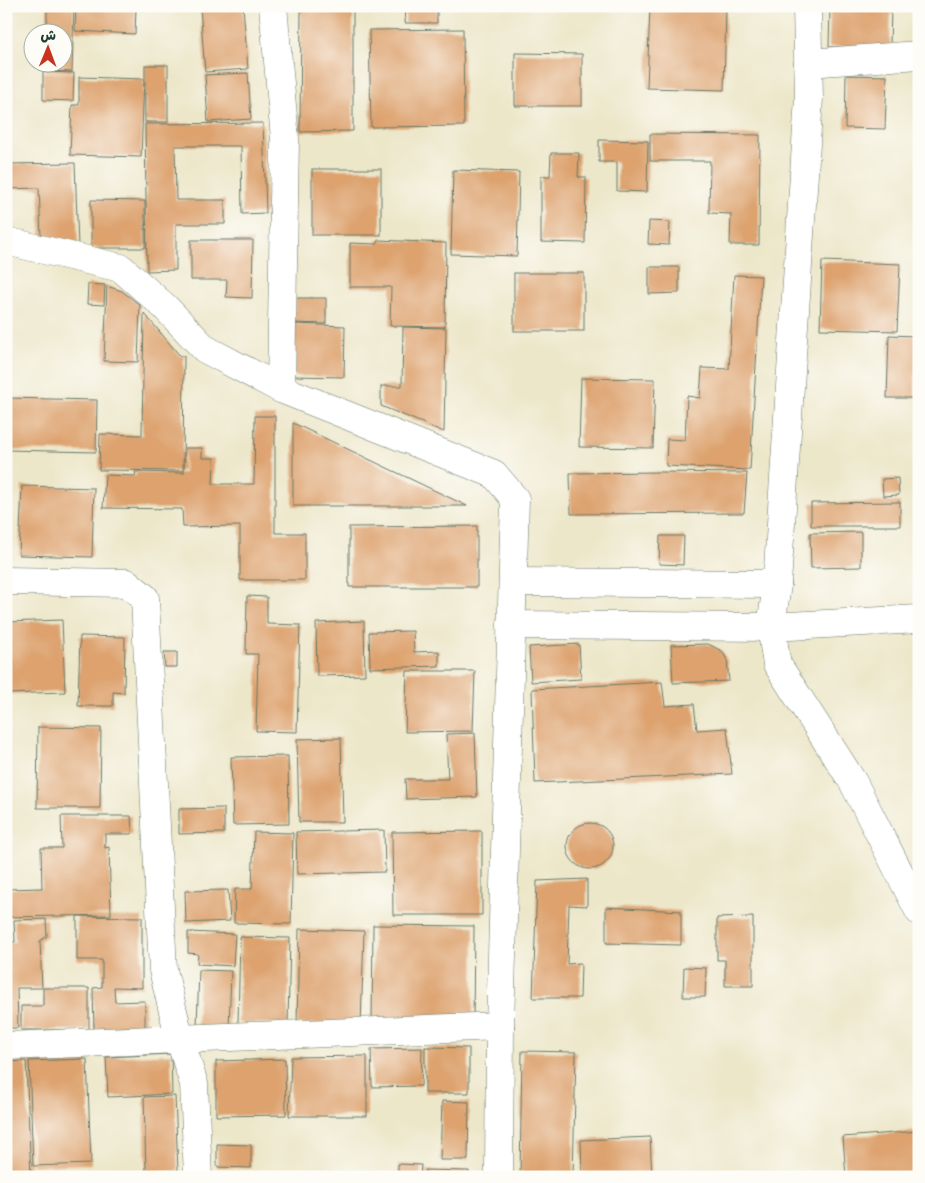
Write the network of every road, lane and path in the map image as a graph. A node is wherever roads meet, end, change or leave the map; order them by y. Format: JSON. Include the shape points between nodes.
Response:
{"nodes":[{"id":1,"x":273,"y":6,"type":"edge"},
{"id":2,"x":807,"y":6,"type":"edge"},
{"id":3,"x":919,"y":55,"type":"edge"},
{"id":4,"x":808,"y":63,"type":"junction"},
{"id":5,"x":6,"y":242,"type":"edge"},
{"id":6,"x":281,"y":389,"type":"junction"},
{"id":7,"x":6,"y":581,"type":"edge"},
{"id":8,"x":514,"y":582,"type":"junction"},
{"id":9,"x":777,"y":584,"type":"junction"},
{"id":10,"x":919,"y":619,"type":"edge"},
{"id":11,"x":511,"y":625,"type":"junction"},
{"id":12,"x":771,"y":627,"type":"junction"},
{"id":13,"x":919,"y":911,"type":"edge"},
{"id":14,"x":500,"y":1026,"type":"junction"},
{"id":15,"x":180,"y":1040,"type":"junction"},
{"id":16,"x":6,"y":1046,"type":"edge"},
{"id":17,"x":198,"y":1177,"type":"edge"},
{"id":18,"x":499,"y":1177,"type":"edge"}],
"edges":[{"from":1,"to":6,"type":"street","via":[[285,139]]},
{"from":2,"to":4,"type":"street"},
{"from":3,"to":4,"type":"street"},
{"from":4,"to":9,"type":"street","via":[[809,98]]},
{"from":5,"to":6,"type":"street","via":[[122,268],[205,349]]},
{"from":6,"to":8,"type":"street","via":[[494,474],[516,499]]},
{"from":7,"to":15,"type":"street","via":[[127,583],[145,598],[163,970]]},
{"from":8,"to":9,"type":"street"},
{"from":8,"to":11,"type":"street"},
{"from":9,"to":12,"type":"street"},
{"from":10,"to":12,"type":"street"},
{"from":11,"to":12,"type":"street"},
{"from":11,"to":14,"type":"street"},
{"from":12,"to":13,"type":"street","via":[[777,664],[854,782]]},
{"from":14,"to":15,"type":"street"},
{"from":14,"to":18,"type":"street"},
{"from":15,"to":16,"type":"street"},
{"from":15,"to":17,"type":"street","via":[[194,1084]]}]}
